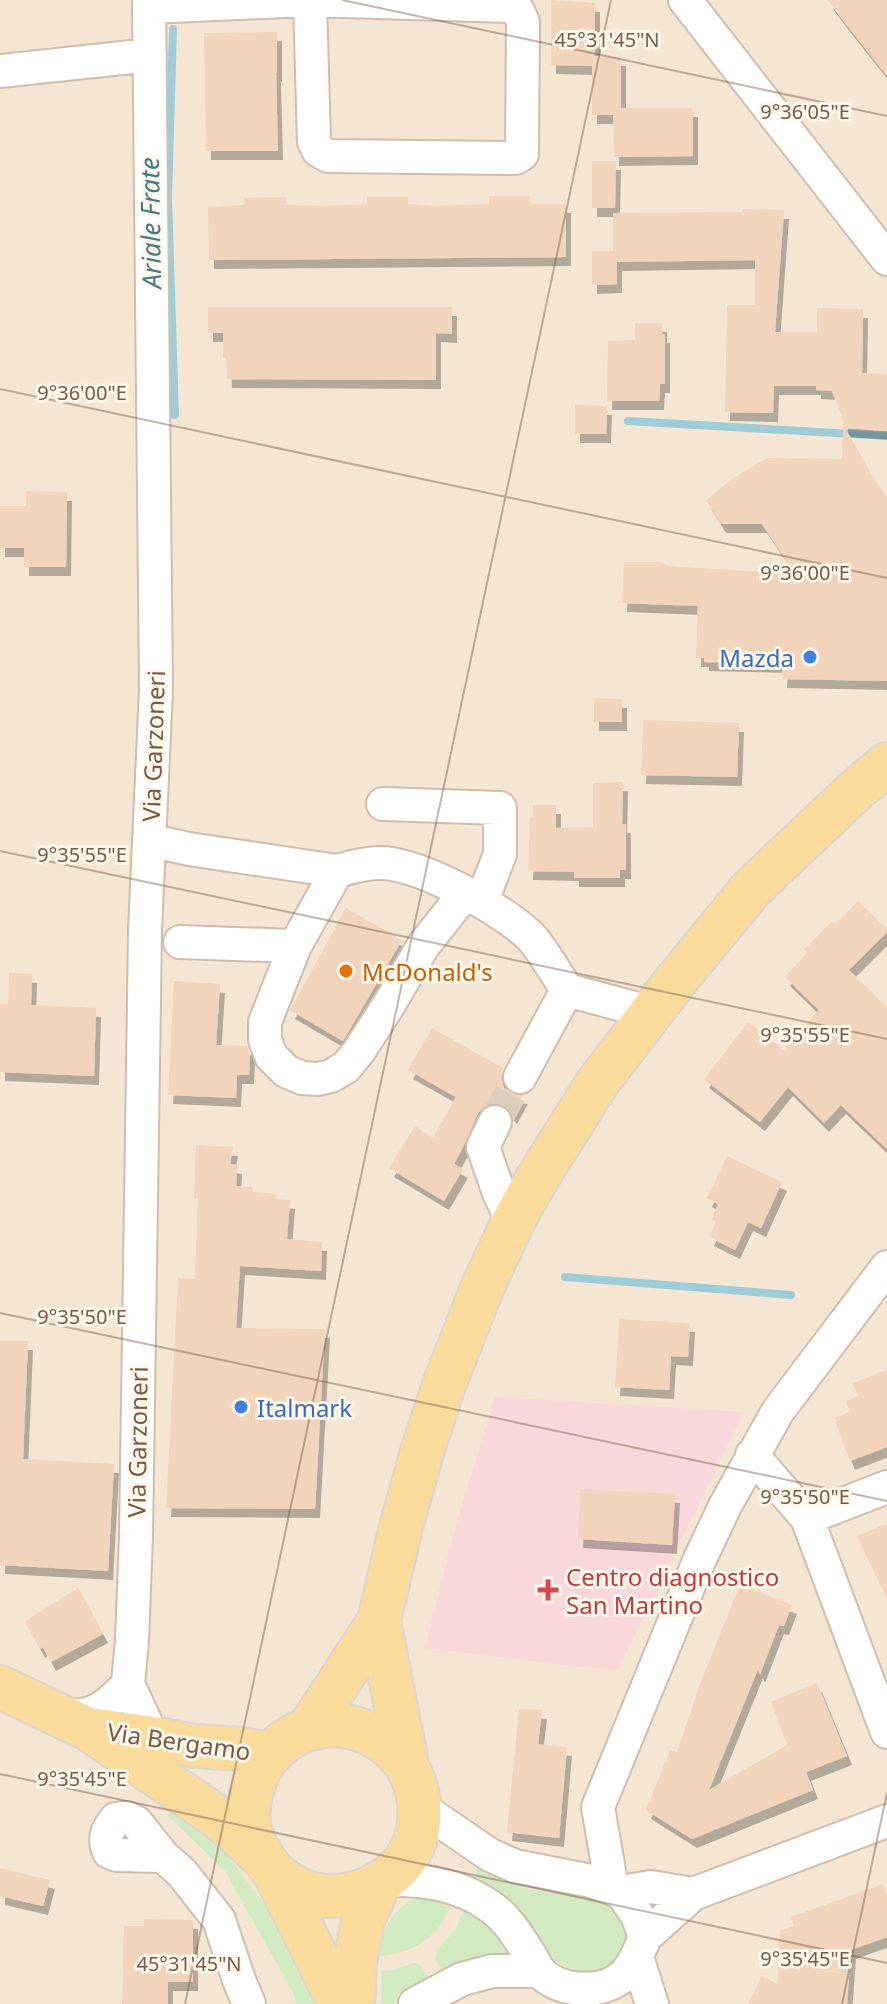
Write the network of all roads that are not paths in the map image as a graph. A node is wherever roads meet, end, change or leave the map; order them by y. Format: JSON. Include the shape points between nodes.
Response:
{"nodes":[{"id":1,"x":310,"y":0,"type":"edge"},
{"id":2,"x":685,"y":0,"type":"edge"},
{"id":3,"x":149,"y":4,"type":"edge"},
{"id":4,"x":150,"y":55,"type":"junction"},
{"id":5,"x":0,"y":71,"type":"edge"},
{"id":6,"x":887,"y":259,"type":"edge"},
{"id":7,"x":887,"y":764,"type":"edge"},
{"id":8,"x":383,"y":804,"type":"dead end"},
{"id":9,"x":149,"y":840,"type":"junction"},
{"id":10,"x":337,"y":871,"type":"junction"},
{"id":11,"x":473,"y":897,"type":"junction"},
{"id":12,"x":302,"y":934,"type":"junction"},
{"id":13,"x":180,"y":942,"type":"dead end"},
{"id":14,"x":567,"y":990,"type":"junction"},
{"id":15,"x":652,"y":1013,"type":"junction"},
{"id":16,"x":520,"y":1077,"type":"tunnel mouth"},
{"id":17,"x":495,"y":1122,"type":"tunnel mouth"},
{"id":18,"x":513,"y":1222,"type":"junction"},
{"id":19,"x":887,"y":1267,"type":"edge"},
{"id":20,"x":752,"y":1455,"type":"junction"},
{"id":21,"x":887,"y":1487,"type":"edge"},
{"id":22,"x":807,"y":1518,"type":"junction"},
{"id":23,"x":379,"y":1621,"type":"junction"},
{"id":24,"x":128,"y":1684,"type":"junction"},
{"id":25,"x":0,"y":1687,"type":"edge"},
{"id":26,"x":74,"y":1723,"type":"junction"},
{"id":27,"x":309,"y":1728,"type":"junction"},
{"id":28,"x":887,"y":1732,"type":"edge"},
{"id":29,"x":153,"y":1738,"type":"junction"},
{"id":30,"x":269,"y":1754,"type":"junction"},
{"id":31,"x":407,"y":1764,"type":"junction"},
{"id":32,"x":420,"y":1807,"type":"junction"},
{"id":33,"x":887,"y":1821,"type":"edge"},
{"id":34,"x":163,"y":1856,"type":"dead end"},
{"id":35,"x":268,"y":1865,"type":"junction"},
{"id":36,"x":383,"y":1882,"type":"junction"},
{"id":37,"x":616,"y":1890,"type":"junction"},
{"id":38,"x":693,"y":1894,"type":"junction"},
{"id":39,"x":641,"y":1947,"type":"junction"},
{"id":40,"x":540,"y":1971,"type":"junction"},
{"id":41,"x":239,"y":1996,"type":"edge"},
{"id":42,"x":340,"y":2004,"type":"edge"},
{"id":43,"x":353,"y":2004,"type":"edge"},
{"id":44,"x":415,"y":2004,"type":"edge"},
{"id":45,"x":652,"y":2004,"type":"edge"}],
"edges":[{"from":1,"to":1,"type":"street","via":[[318,150],[328,156],[522,154],[523,22],[518,11],[510,6]]},
{"from":1,"to":3,"type":"street"},
{"from":2,"to":6,"type":"street"},
{"from":3,"to":4,"type":"street","name":"Via Garzoneri"},
{"from":4,"to":5,"type":"street"},
{"from":4,"to":9,"type":"street","name":"Via Garzoneri","via":[[156,690]]},
{"from":7,"to":15,"type":"main road","via":[[751,889]]},
{"from":8,"to":11,"type":"street","via":[[500,808],[500,854]]},
{"from":9,"to":10,"type":"street"},
{"from":9,"to":24,"type":"street","name":"Via Garzoneri","via":[[136,1536]]},
{"from":10,"to":11,"type":"street","via":[[389,864]]},
{"from":10,"to":12,"type":"street"},
{"from":11,"to":12,"type":"street","via":[[423,946],[346,1067],[318,1079],[286,1071],[271,1056],[265,1040],[265,1022]]},
{"from":11,"to":14,"type":"street","via":[[530,936]]},
{"from":12,"to":13,"type":"street"},
{"from":14,"to":15,"type":"street"},
{"from":14,"to":16,"type":"street"},
{"from":15,"to":18,"type":"main road","via":[[598,1082]]},
{"from":17,"to":18,"type":"street","via":[[483,1147]]},
{"from":18,"to":23,"type":"main road","via":[[443,1388]]},
{"from":19,"to":20,"type":"street","via":[[778,1411]]},
{"from":20,"to":22,"type":"street"},
{"from":20,"to":37,"type":"street","via":[[699,1561],[598,1807]]},
{"from":21,"to":22,"type":"street"},
{"from":22,"to":28,"type":"street"},
{"from":23,"to":27,"type":"main road"},
{"from":23,"to":31,"type":"main road"},
{"from":24,"to":26,"type":"street","via":[[103,1709],[75,1717]]},
{"from":24,"to":29,"type":"street"},
{"from":25,"to":26,"type":"main road","name":"Via Bergamo"},
{"from":26,"to":29,"type":"main road","name":"Via Bergamo"},
{"from":26,"to":35,"type":"main road","name":"Via Bergamo","via":[[219,1818]]},
{"from":27,"to":30,"type":"main road"},
{"from":27,"to":31,"type":"main road","via":[[337,1724],[364,1730],[388,1743]]},
{"from":29,"to":30,"type":"main road","name":"Via Bergamo"},
{"from":30,"to":35,"type":"main road","via":[[255,1777],[248,1804],[251,1831]]},
{"from":31,"to":32,"type":"main road"},
{"from":32,"to":36,"type":"main road","via":[[412,1848]]},
{"from":32,"to":37,"type":"street","via":[[515,1866]]},
{"from":33,"to":38,"type":"street"},
{"from":34,"to":41,"type":"street","via":[[219,1920]]},
{"from":35,"to":36,"type":"main road","via":[[294,1887],[315,1895],[360,1893]]},
{"from":35,"to":42,"type":"main road"},
{"from":36,"to":40,"type":"street","via":[[412,1879],[462,1889],[493,1908]]},
{"from":36,"to":43,"type":"main road","via":[[363,1920]]},
{"from":37,"to":38,"type":"street","via":[[651,1887]]},
{"from":37,"to":39,"type":"street","via":[[637,1915]]},
{"from":38,"to":39,"type":"street"},
{"from":39,"to":40,"type":"street","via":[[624,1975],[601,1988],[571,1987]]},
{"from":39,"to":45,"type":"street"},
{"from":40,"to":44,"type":"street","via":[[492,1971],[462,1979]]}]}
